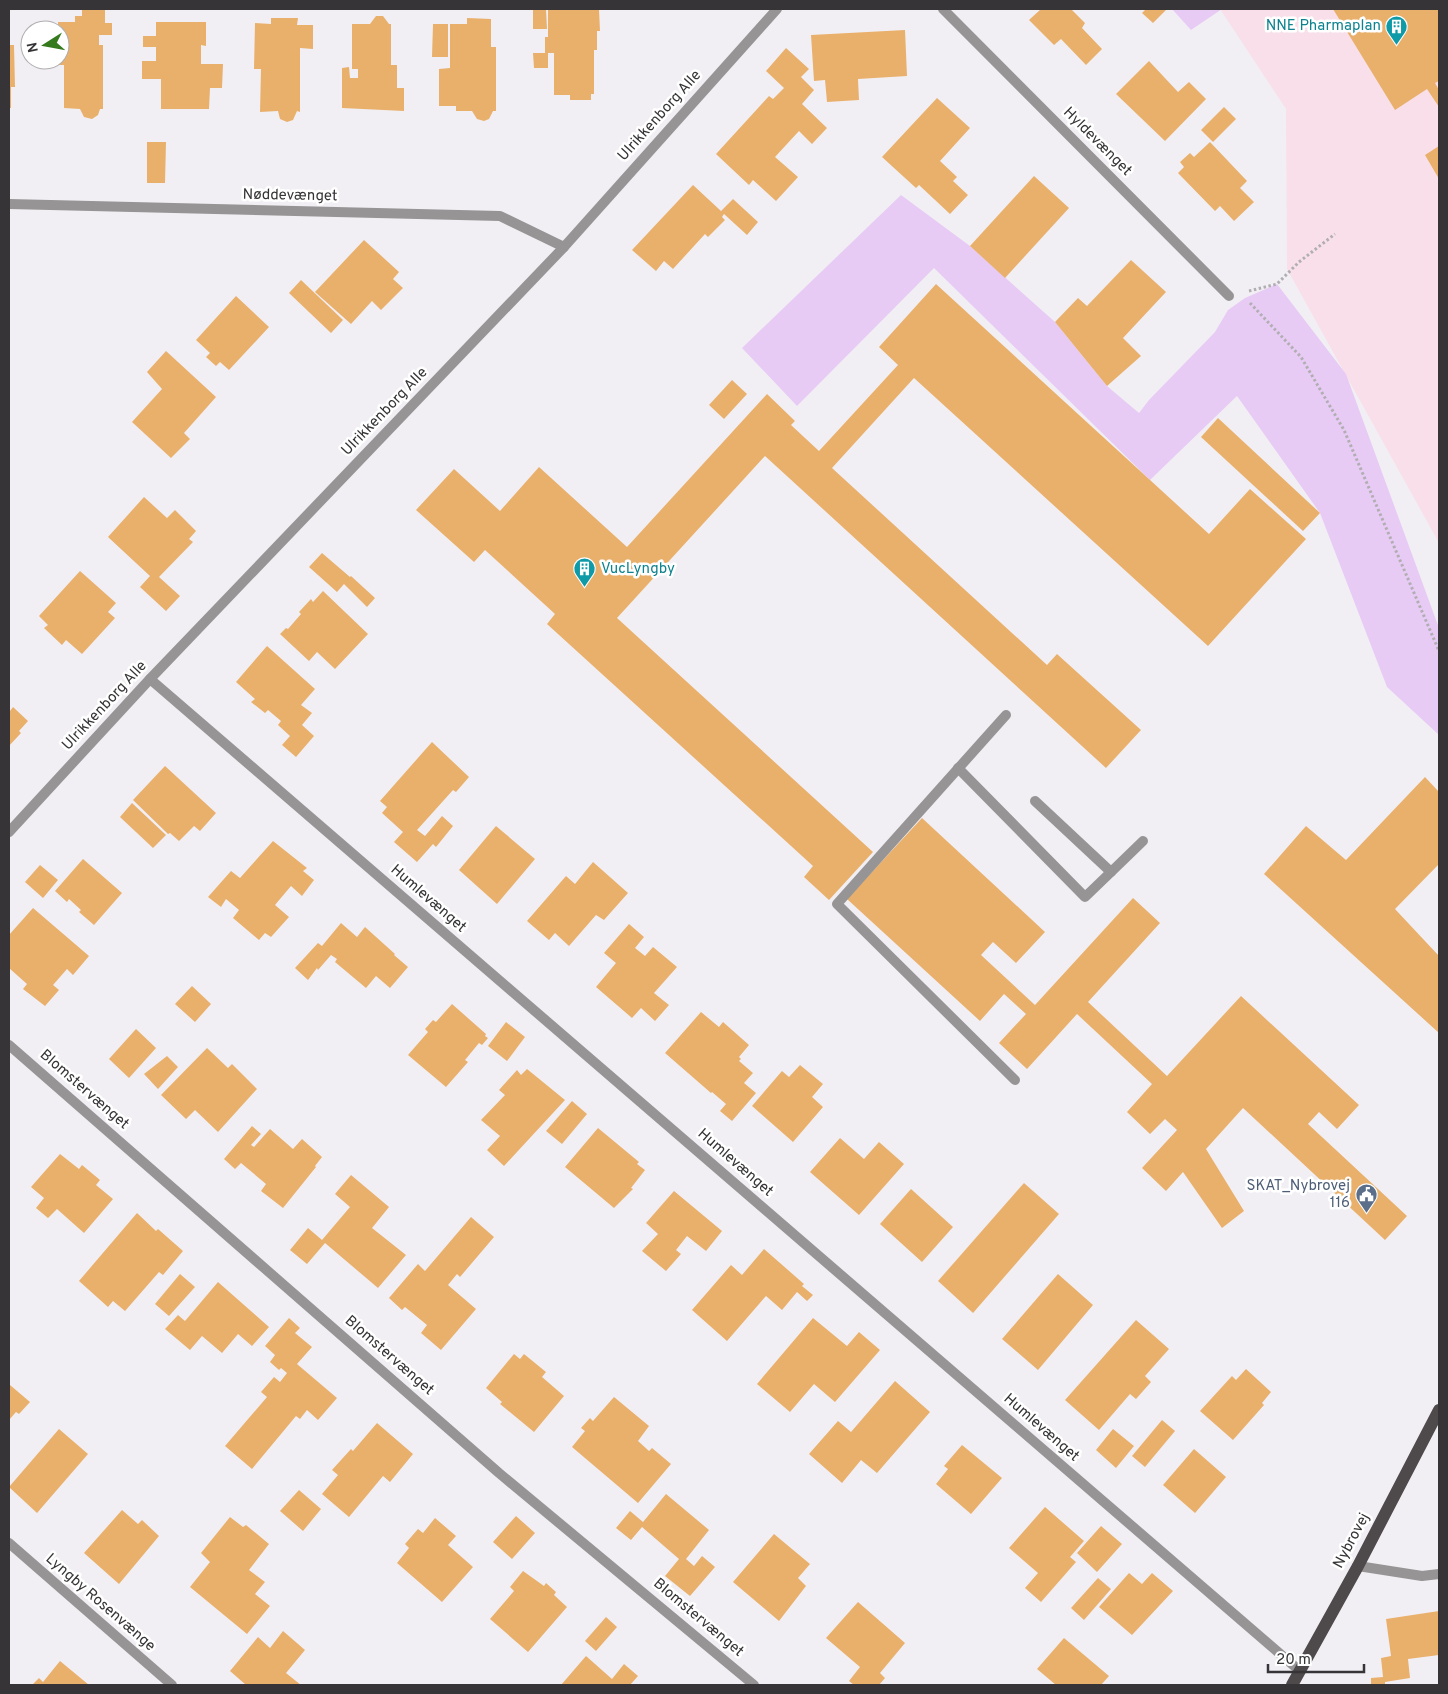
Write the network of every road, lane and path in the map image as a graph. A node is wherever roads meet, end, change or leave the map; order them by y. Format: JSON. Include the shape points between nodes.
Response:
{"nodes":[{"id":1,"x":777,"y":9,"type":"edge"},
{"id":2,"x":943,"y":9,"type":"edge"},
{"id":3,"x":9,"y":204,"type":"edge"},
{"id":4,"x":1335,"y":234,"type":"dead end"},
{"id":5,"x":564,"y":247,"type":"junction"},
{"id":6,"x":1229,"y":296,"type":"junction"},
{"id":7,"x":1439,"y":651,"type":"edge"},
{"id":8,"x":150,"y":679,"type":"junction"},
{"id":9,"x":1006,"y":715,"type":"dead end"},
{"id":10,"x":958,"y":768,"type":"junction"},
{"id":11,"x":1035,"y":801,"type":"dead end"},
{"id":12,"x":9,"y":832,"type":"edge"},
{"id":13,"x":1143,"y":841,"type":"dead end"},
{"id":14,"x":1111,"y":872,"type":"junction"},
{"id":15,"x":9,"y":1045,"type":"edge"},
{"id":16,"x":1015,"y":1080,"type":"dead end"},
{"id":17,"x":1439,"y":1410,"type":"edge"},
{"id":18,"x":9,"y":1543,"type":"edge"},
{"id":19,"x":1358,"y":1566,"type":"junction"},
{"id":20,"x":1439,"y":1574,"type":"edge"},
{"id":21,"x":1300,"y":1670,"type":"junction"},
{"id":22,"x":172,"y":1685,"type":"edge"},
{"id":23,"x":754,"y":1685,"type":"edge"},
{"id":24,"x":1292,"y":1685,"type":"edge"}],
"edges":[{"from":1,"to":5,"type":"street","name":"Ulrikkenborg Alle"},
{"from":2,"to":6,"type":"street","name":"Hyldevænget"},
{"from":3,"to":5,"type":"street","name":"Nøddevænget","via":[[500,216]]},
{"from":4,"to":6,"type":"path","via":[[1277,284]]},
{"from":5,"to":8,"type":"street","name":"Ulrikkenborg Alle"},
{"from":6,"to":7,"type":"path","via":[[1245,298],[1300,357],[1344,430]]},
{"from":8,"to":12,"type":"street","name":"Ulrikkenborg Alle"},
{"from":8,"to":21,"type":"street","name":"Humlevænget"},
{"from":9,"to":10,"type":"street"},
{"from":10,"to":14,"type":"street","via":[[1085,897]]},
{"from":10,"to":16,"type":"street","via":[[837,904]]},
{"from":11,"to":14,"type":"street"},
{"from":13,"to":14,"type":"street"},
{"from":15,"to":23,"type":"street","name":"Blomstervænget","via":[[500,1473]]},
{"from":17,"to":19,"type":"main road","name":"Nybrovej"},
{"from":18,"to":22,"type":"street","name":"Lyngby Rosenvænge"},
{"from":19,"to":20,"type":"street","via":[[1422,1576]]},
{"from":19,"to":21,"type":"main road","name":"Nybrovej"},
{"from":21,"to":24,"type":"main road","name":"Nybrovej"}]}
